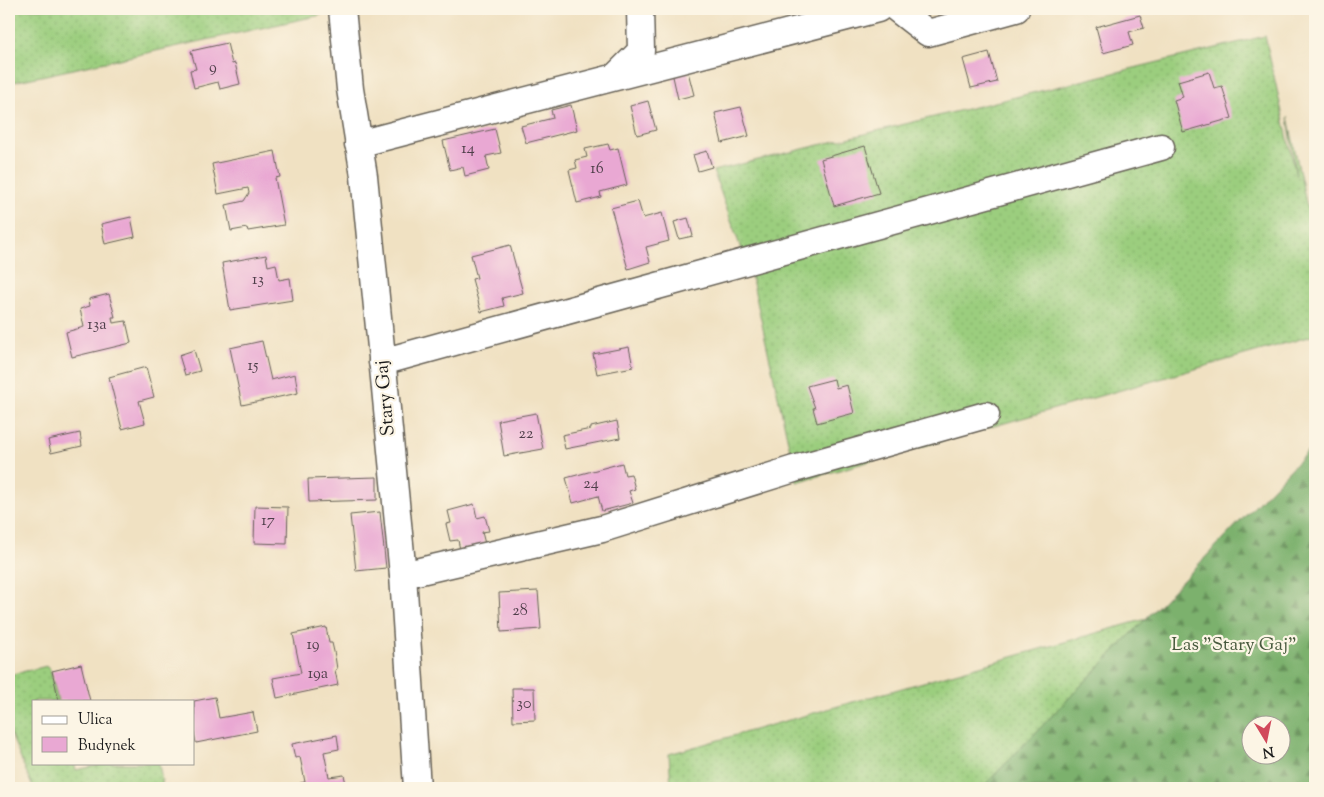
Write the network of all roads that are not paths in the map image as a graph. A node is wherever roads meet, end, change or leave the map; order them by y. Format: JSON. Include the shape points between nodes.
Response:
{"nodes":[{"id":1,"x":342,"y":9,"type":"edge"},
{"id":2,"x":640,"y":9,"type":"edge"},
{"id":3,"x":878,"y":9,"type":"edge"},
{"id":4,"x":897,"y":9,"type":"edge"},
{"id":5,"x":1016,"y":9,"type":"edge"},
{"id":6,"x":616,"y":77,"type":"junction"},
{"id":7,"x":358,"y":144,"type":"junction"},
{"id":8,"x":1161,"y":147,"type":"dead end"},
{"id":9,"x":382,"y":362,"type":"junction"},
{"id":10,"x":986,"y":415,"type":"dead end"},
{"id":11,"x":402,"y":575,"type":"junction"},
{"id":12,"x":417,"y":788,"type":"edge"}],
"edges":[{"from":1,"to":7,"type":"street","name":"Stary Gaj"},
{"from":2,"to":6,"type":"street","via":[[641,51]]},
{"from":3,"to":6,"type":"street"},
{"from":4,"to":5,"type":"street","via":[[928,33]]},
{"from":6,"to":7,"type":"street"},
{"from":7,"to":9,"type":"street","name":"Stary Gaj"},
{"from":8,"to":9,"type":"street"},
{"from":9,"to":11,"type":"street","name":"Stary Gaj"},
{"from":10,"to":11,"type":"street","via":[[794,469],[602,529]]},
{"from":11,"to":12,"type":"street","name":"Stary Gaj"}]}
